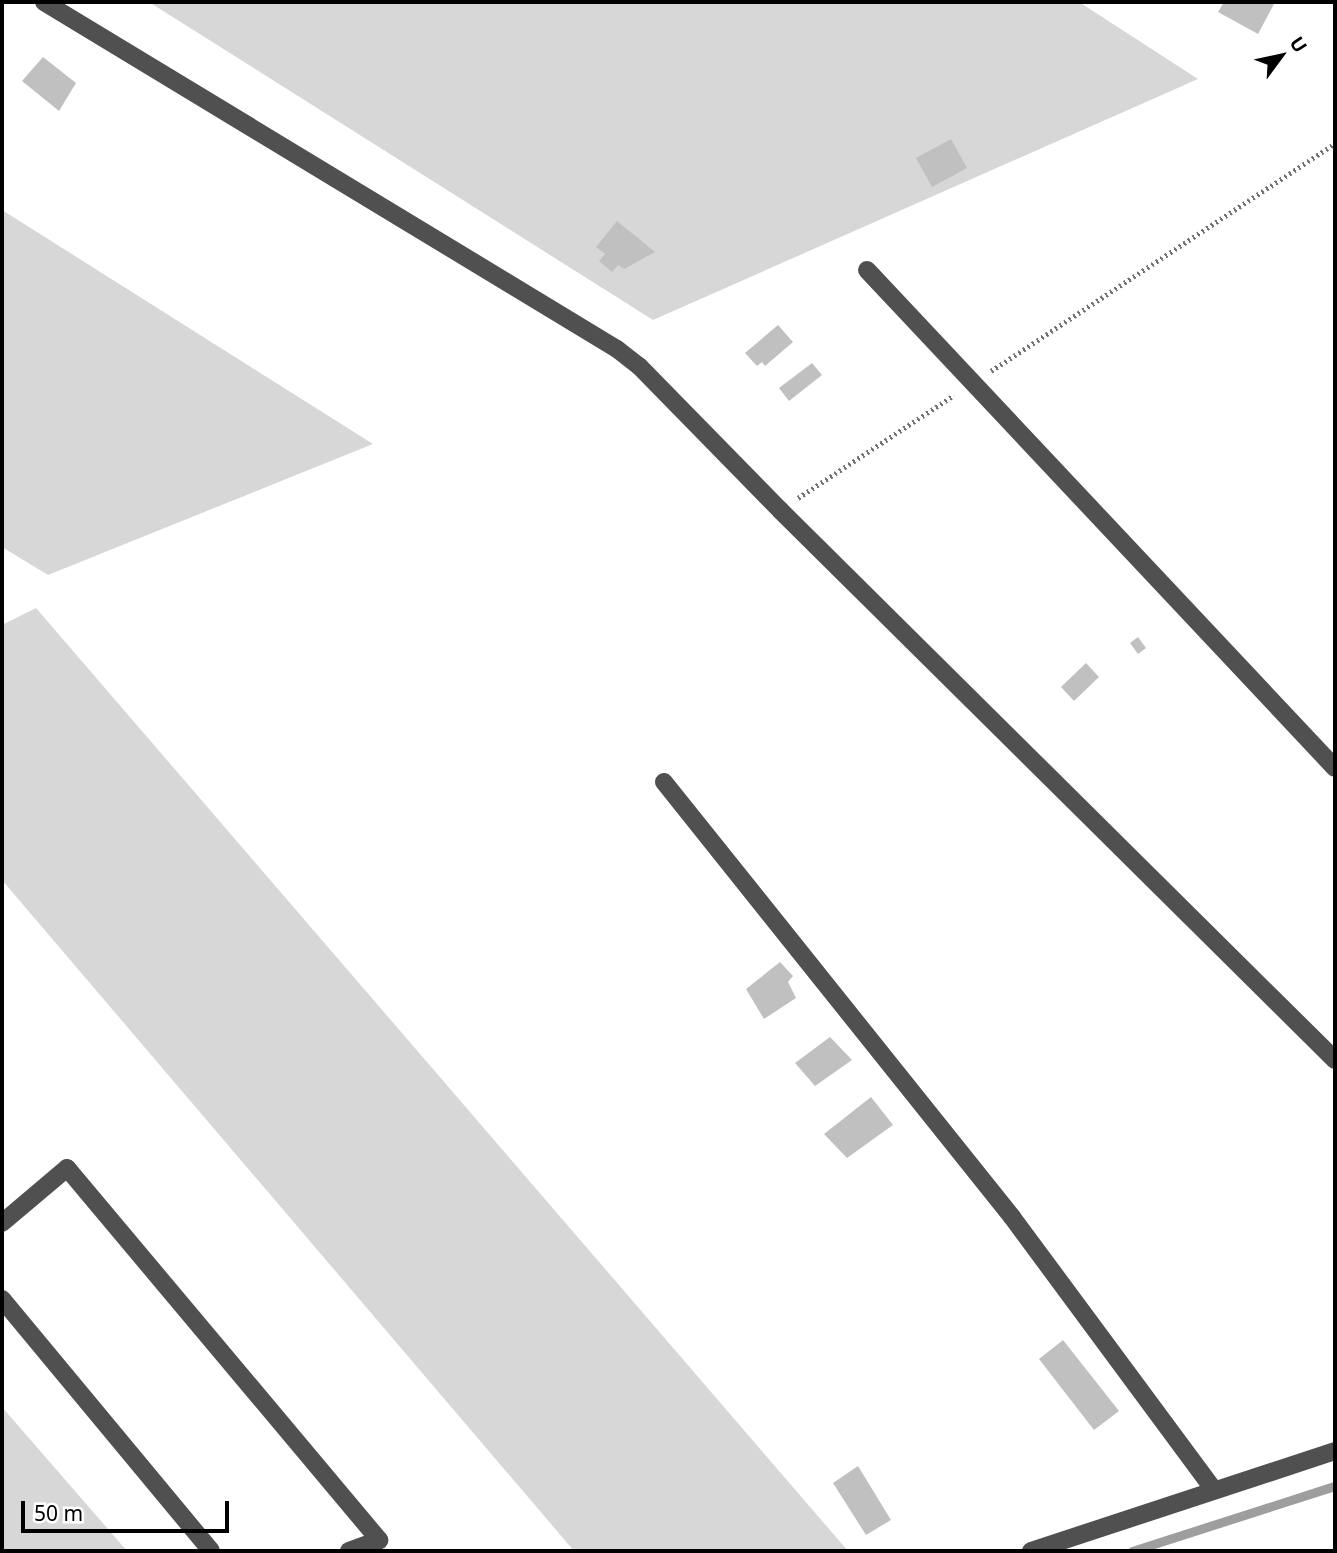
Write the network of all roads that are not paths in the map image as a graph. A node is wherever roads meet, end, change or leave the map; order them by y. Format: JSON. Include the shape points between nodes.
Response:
{"nodes":[{"id":1,"x":44,"y":2,"type":"edge"},
{"id":2,"x":867,"y":270,"type":"dead end"},
{"id":3,"x":1335,"y":768,"type":"edge"},
{"id":4,"x":664,"y":782,"type":"dead end"},
{"id":5,"x":1335,"y":1060,"type":"edge"},
{"id":6,"x":2,"y":1223,"type":"edge"},
{"id":7,"x":2,"y":1299,"type":"edge"},
{"id":8,"x":1335,"y":1451,"type":"edge"},
{"id":9,"x":1214,"y":1490,"type":"junction"},
{"id":10,"x":211,"y":1551,"type":"edge"},
{"id":11,"x":349,"y":1551,"type":"edge"},
{"id":12,"x":1031,"y":1551,"type":"edge"}],
"edges":[{"from":1,"to":5,"type":"street","via":[[639,366]]},
{"from":2,"to":3,"type":"street"},
{"from":4,"to":9,"type":"street","via":[[1012,1217]]},
{"from":6,"to":11,"type":"street","via":[[67,1168],[379,1540]]},
{"from":7,"to":10,"type":"street"},
{"from":8,"to":9,"type":"street"},
{"from":9,"to":12,"type":"street"}]}
